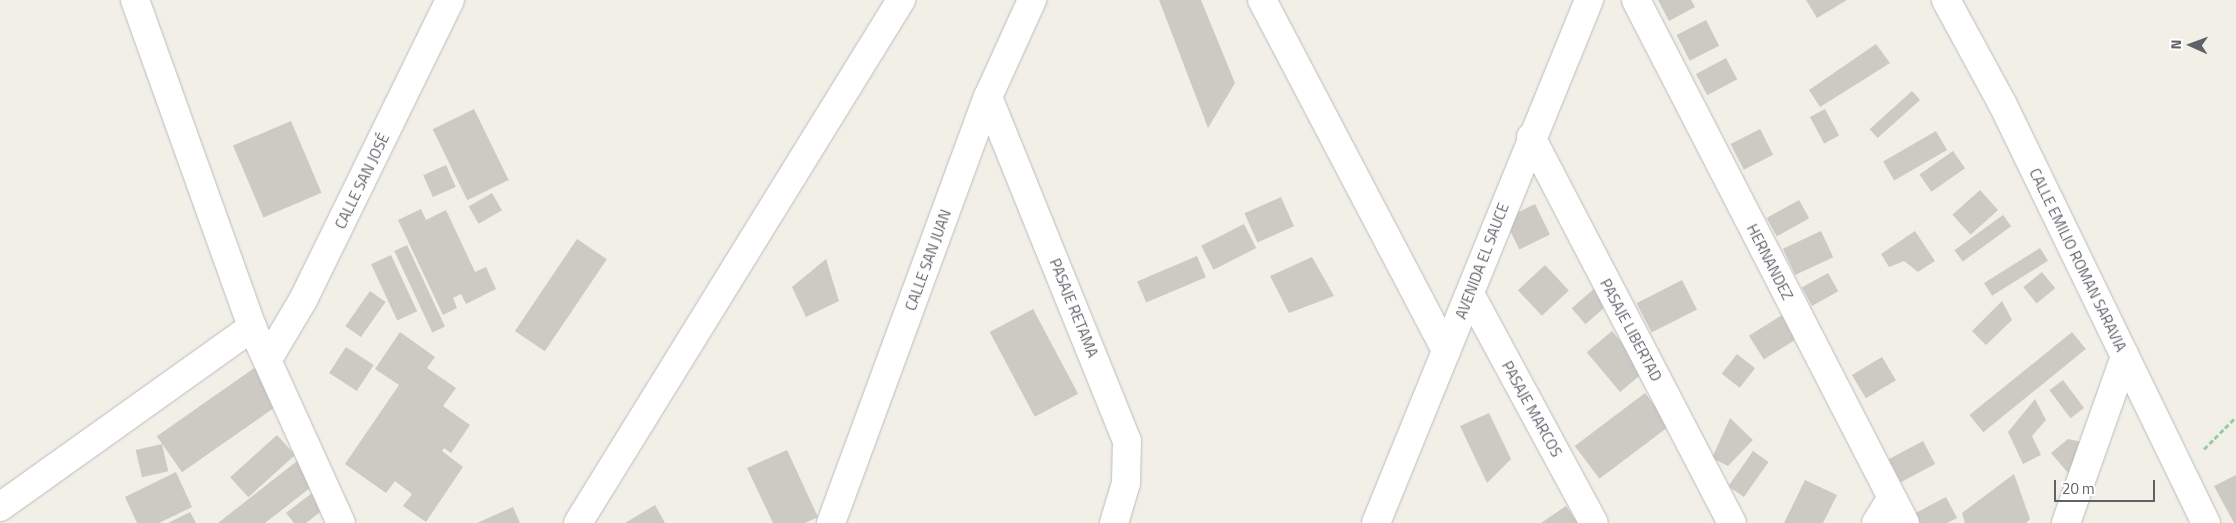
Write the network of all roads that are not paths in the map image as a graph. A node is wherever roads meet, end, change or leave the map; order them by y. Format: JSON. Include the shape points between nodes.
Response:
{"nodes":[{"id":1,"x":136,"y":0,"type":"edge"},
{"id":2,"x":450,"y":0,"type":"edge"},
{"id":3,"x":901,"y":0,"type":"edge"},
{"id":4,"x":1032,"y":0,"type":"edge"},
{"id":5,"x":1262,"y":0,"type":"edge"},
{"id":6,"x":1590,"y":0,"type":"edge"},
{"id":7,"x":1636,"y":0,"type":"edge"},
{"id":8,"x":1946,"y":0,"type":"edge"},
{"id":9,"x":988,"y":98,"type":"junction"},
{"id":10,"x":1530,"y":137,"type":"junction"},
{"id":11,"x":1470,"y":294,"type":"junction"},
{"id":12,"x":252,"y":326,"type":"junction"},
{"id":13,"x":1446,"y":351,"type":"junction"},
{"id":14,"x":2125,"y":356,"type":"junction"},
{"id":15,"x":268,"y":360,"type":"junction"},
{"id":16,"x":1891,"y":498,"type":"junction"},
{"id":17,"x":0,"y":507,"type":"edge"},
{"id":18,"x":341,"y":523,"type":"edge"},
{"id":19,"x":578,"y":523,"type":"edge"},
{"id":20,"x":831,"y":523,"type":"edge"},
{"id":21,"x":1114,"y":523,"type":"edge"},
{"id":22,"x":1376,"y":523,"type":"edge"},
{"id":23,"x":1594,"y":523,"type":"edge"},
{"id":24,"x":1732,"y":523,"type":"edge"},
{"id":25,"x":1876,"y":523,"type":"edge"},
{"id":26,"x":1904,"y":523,"type":"edge"},
{"id":27,"x":2066,"y":523,"type":"edge"},
{"id":28,"x":2206,"y":523,"type":"edge"}],
"edges":[{"from":1,"to":12,"type":"street"},
{"from":2,"to":15,"type":"street","name":"CALLE SAN JOSÉ","via":[[303,300]]},
{"from":3,"to":19,"type":"street"},
{"from":4,"to":9,"type":"street","name":"CALLE SAN JUAN"},
{"from":5,"to":13,"type":"street"},
{"from":6,"to":10,"type":"street","name":"AVENIDA EL SAUCE"},
{"from":7,"to":16,"type":"street","name":"HERNANDEZ"},
{"from":8,"to":14,"type":"street","name":"CALLE EMILIO ROMAN SARAVIA","via":[[2002,103]]},
{"from":9,"to":20,"type":"street","name":"CALLE SAN JUAN"},
{"from":9,"to":21,"type":"street","name":"PASAJE RETAMA","via":[[1127,441],[1126,483]]},
{"from":10,"to":11,"type":"street","name":"AVENIDA EL SAUCE"},
{"from":10,"to":24,"type":"street","name":"PASAJE LIBERTAD"},
{"from":11,"to":13,"type":"street","name":"AVENIDA EL SAUCE"},
{"from":11,"to":23,"type":"street","name":"PASAJE MARCOS"},
{"from":12,"to":15,"type":"street"},
{"from":12,"to":17,"type":"street"},
{"from":13,"to":22,"type":"street","name":"AVENIDA EL SAUCE"},
{"from":14,"to":27,"type":"street"},
{"from":14,"to":28,"type":"street","name":"CALLE EMILIO ROMAN SARAVIA"},
{"from":15,"to":18,"type":"street"},
{"from":16,"to":25,"type":"street"},
{"from":16,"to":26,"type":"street","name":"HERNANDEZ"}]}
